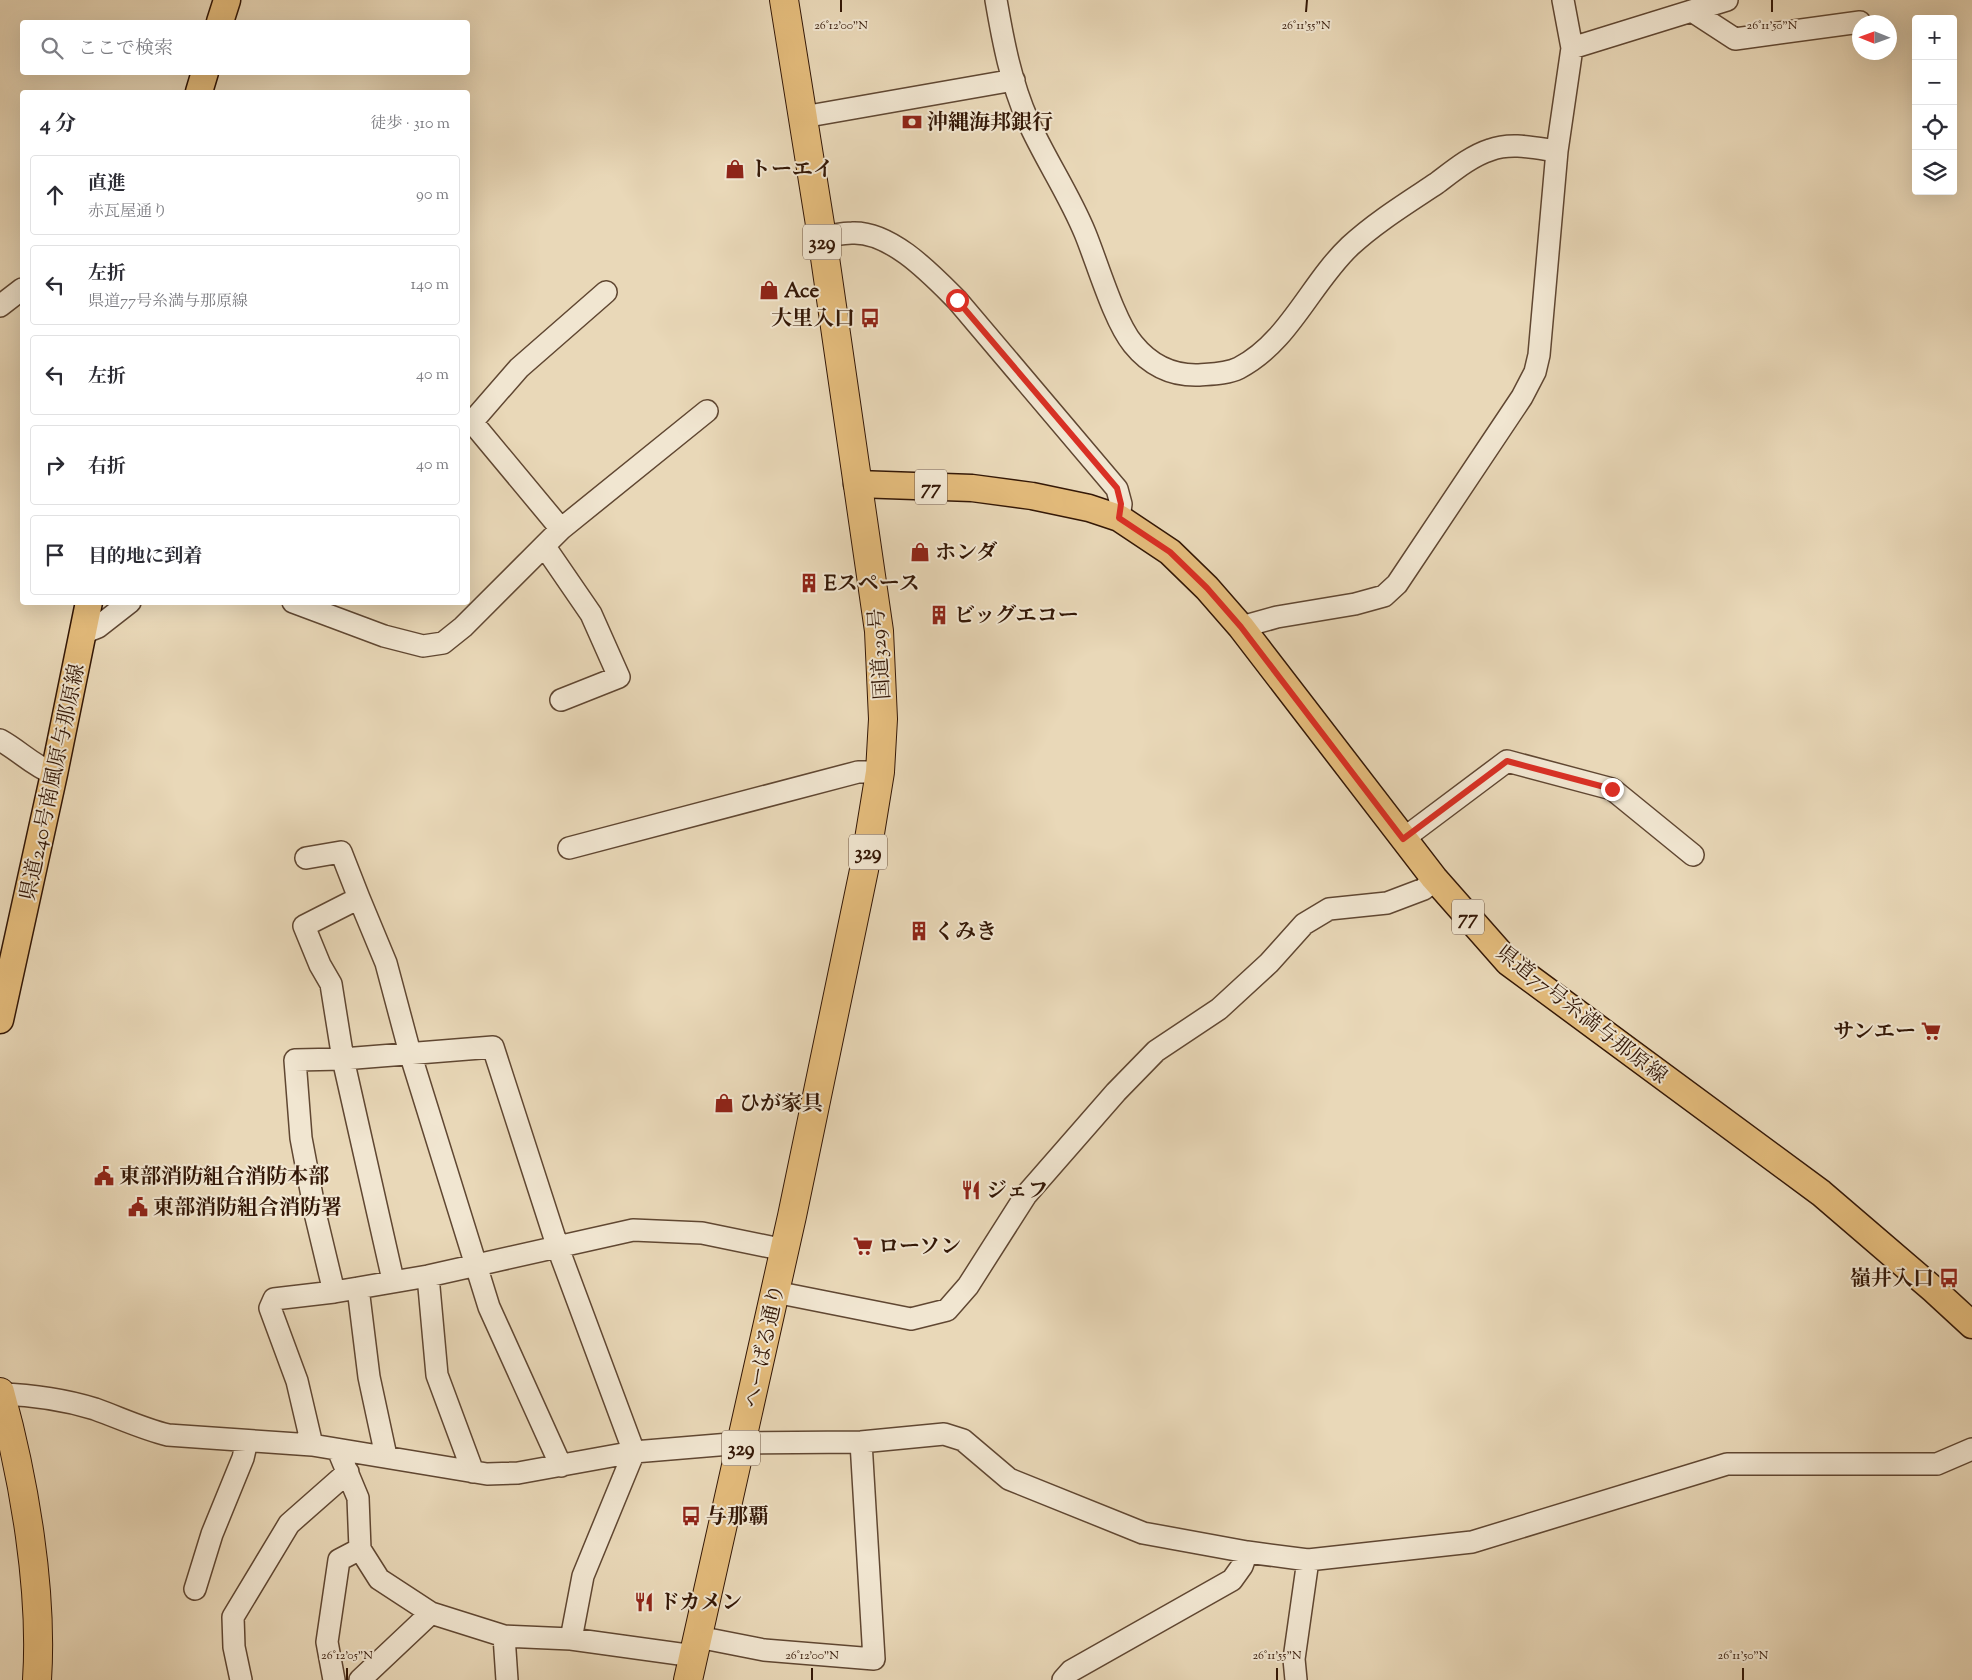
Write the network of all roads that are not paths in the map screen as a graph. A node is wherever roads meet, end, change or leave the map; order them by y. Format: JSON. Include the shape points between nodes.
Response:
{"nodes":[{"id":1,"x":227,"y":0,"type":"edge"},
{"id":2,"x":784,"y":0,"type":"edge"},
{"id":3,"x":996,"y":0,"type":"edge"},
{"id":4,"x":1563,"y":0,"type":"edge"},
{"id":5,"x":1727,"y":0,"type":"edge"},
{"id":6,"x":1692,"y":11,"type":"junction"},
{"id":7,"x":221,"y":20,"type":"edge"},
{"id":8,"x":1852,"y":23,"type":"edge"},
{"id":9,"x":1572,"y":48,"type":"junction"},
{"id":10,"x":204,"y":75,"type":"edge"},
{"id":11,"x":1014,"y":80,"type":"junction"},
{"id":12,"x":199,"y":90,"type":"edge"},
{"id":13,"x":803,"y":117,"type":"junction"},
{"id":14,"x":1556,"y":151,"type":"junction"},
{"id":15,"x":822,"y":237,"type":"junction"},
{"id":16,"x":20,"y":291,"type":"edge"},
{"id":17,"x":606,"y":292,"type":"dead end"},
{"id":18,"x":0,"y":306,"type":"edge"},
{"id":19,"x":708,"y":411,"type":"dead end"},
{"id":20,"x":470,"y":421,"type":"edge"},
{"id":21,"x":470,"y":423,"type":"edge"},
{"id":22,"x":857,"y":484,"type":"junction"},
{"id":23,"x":1119,"y":518,"type":"junction"},
{"id":24,"x":561,"y":529,"type":"junction"},
{"id":25,"x":545,"y":547,"type":"junction"},
{"id":26,"x":88,"y":605,"type":"edge"},
{"id":27,"x":126,"y":605,"type":"edge"},
{"id":28,"x":300,"y":605,"type":"edge"},
{"id":29,"x":1241,"y":627,"type":"junction"},
{"id":30,"x":82,"y":633,"type":"junction"},
{"id":31,"x":561,"y":700,"type":"dead end"},
{"id":32,"x":0,"y":740,"type":"edge"},
{"id":33,"x":880,"y":772,"type":"junction"},
{"id":34,"x":54,"y":774,"type":"junction"},
{"id":35,"x":1403,"y":839,"type":"junction"},
{"id":36,"x":569,"y":848,"type":"dead end"},
{"id":37,"x":1693,"y":855,"type":"dead end"},
{"id":38,"x":306,"y":858,"type":"dead end"},
{"id":39,"x":1434,"y":878,"type":"junction"},
{"id":40,"x":359,"y":898,"type":"junction"},
{"id":41,"x":0,"y":1020,"type":"edge"},
{"id":42,"x":410,"y":1053,"type":"junction"},
{"id":43,"x":343,"y":1059,"type":"junction"},
{"id":44,"x":792,"y":1216,"type":"joint"},
{"id":45,"x":558,"y":1248,"type":"junction"},
{"id":46,"x":785,"y":1250,"type":"junction"},
{"id":47,"x":474,"y":1265,"type":"junction"},
{"id":48,"x":428,"y":1276,"type":"junction"},
{"id":49,"x":393,"y":1280,"type":"junction"},
{"id":50,"x":358,"y":1288,"type":"junction"},
{"id":51,"x":334,"y":1292,"type":"junction"},
{"id":52,"x":775,"y":1292,"type":"junction"},
{"id":53,"x":1972,"y":1325,"type":"edge"},
{"id":54,"x":0,"y":1393,"type":"edge"},
{"id":55,"x":247,"y":1441,"type":"junction"},
{"id":56,"x":861,"y":1442,"type":"junction"},
{"id":57,"x":742,"y":1443,"type":"junction"},
{"id":58,"x":312,"y":1446,"type":"junction"},
{"id":59,"x":1972,"y":1449,"type":"edge"},
{"id":60,"x":338,"y":1450,"type":"junction"},
{"id":61,"x":634,"y":1452,"type":"junction"},
{"id":62,"x":386,"y":1456,"type":"junction"},
{"id":63,"x":561,"y":1466,"type":"junction"},
{"id":64,"x":348,"y":1472,"type":"junction"},
{"id":65,"x":473,"y":1472,"type":"junction"},
{"id":66,"x":360,"y":1549,"type":"junction"},
{"id":67,"x":1247,"y":1552,"type":"junction"},
{"id":68,"x":1308,"y":1560,"type":"junction"},
{"id":69,"x":195,"y":1589,"type":"dead end"},
{"id":70,"x":431,"y":1614,"type":"junction"},
{"id":71,"x":504,"y":1636,"type":"junction"},
{"id":72,"x":571,"y":1639,"type":"junction"},
{"id":73,"x":693,"y":1658,"type":"edge"},
{"id":74,"x":37,"y":1680,"type":"edge"},
{"id":75,"x":241,"y":1680,"type":"edge"},
{"id":76,"x":334,"y":1680,"type":"edge"},
{"id":77,"x":360,"y":1680,"type":"edge"},
{"id":78,"x":507,"y":1680,"type":"edge"},
{"id":79,"x":1063,"y":1680,"type":"edge"},
{"id":80,"x":1296,"y":1680,"type":"edge"}],
"edges":[{"from":1,"to":7,"type":"main road"},
{"from":2,"to":13,"type":"highway","name":"国道329号","number":"329"},
{"from":3,"to":11,"type":"street"},
{"from":4,"to":9,"type":"street"},
{"from":5,"to":6,"type":"street"},
{"from":6,"to":8,"type":"street","via":[[1735,39]]},
{"from":6,"to":9,"type":"street"},
{"from":9,"to":14,"type":"street"},
{"from":10,"to":12,"type":"main road"},
{"from":11,"to":13,"type":"street"},
{"from":11,"to":14,"type":"street","via":[[1029,123],[1080,221],[1118,318],[1131,342],[1162,370],[1190,375],[1219,374],[1238,369],[1252,359],[1275,340],[1348,248],[1372,227],[1469,160],[1490,149],[1513,146]]},
{"from":13,"to":15,"type":"highway","name":"国道329号","number":"329"},
{"from":14,"to":29,"type":"street","via":[[1539,355],[1535,372],[1516,405],[1397,584],[1384,596]]},
{"from":15,"to":22,"type":"highway","name":"国道329号","number":"329"},
{"from":15,"to":23,"type":"street","via":[[853,232],[870,235],[906,254],[928,271],[957,300],[1117,488],[1121,504]]},
{"from":16,"to":18,"type":"street"},
{"from":17,"to":20,"type":"street","via":[[519,368]]},
{"from":19,"to":24,"type":"street"},
{"from":21,"to":24,"type":"street"},
{"from":22,"to":23,"type":"main road","name":"県道77号糸満与那原線","number":"77","via":[[972,488],[1060,502]]},
{"from":22,"to":33,"type":"highway","name":"国道329号","number":"329","via":[[879,631],[883,719]]},
{"from":23,"to":29,"type":"main road","name":"県道77号糸満与那原線","number":"77","via":[[1170,552]]},
{"from":24,"to":25,"type":"street"},
{"from":25,"to":28,"type":"street","via":[[443,643],[423,646],[384,636]]},
{"from":25,"to":31,"type":"street","via":[[591,614],[619,677]]},
{"from":26,"to":30,"type":"main road","name":"県道240号南風原与那原線"},
{"from":27,"to":30,"type":"street","via":[[98,627]]},
{"from":29,"to":35,"type":"main road","name":"県道77号糸満与那原線","number":"77"},
{"from":30,"to":34,"type":"main road","name":"県道240号南風原与那原線"},
{"from":32,"to":34,"type":"street","via":[[36,767]]},
{"from":33,"to":36,"type":"street","via":[[858,772]]},
{"from":33,"to":44,"type":"highway","name":"国道329号","number":"329","via":[[864,870]]},
{"from":34,"to":41,"type":"main road","name":"県道240号南風原与那原線"},
{"from":35,"to":37,"type":"street","via":[[1507,761],[1612,789]]},
{"from":35,"to":39,"type":"main road","name":"県道77号糸満与那原線","number":"77"},
{"from":38,"to":40,"type":"street","via":[[341,852]]},
{"from":39,"to":52,"type":"street","via":[[1424,889],[1387,903],[1329,909],[1304,924],[1269,963],[1219,1009],[1156,1051],[1026,1195],[968,1286],[947,1310],[911,1319]]},
{"from":39,"to":53,"type":"main road","name":"県道77号糸満与那原線","number":"77","via":[[1508,962],[1821,1193]]},
{"from":40,"to":42,"type":"street","via":[[386,963]]},
{"from":40,"to":43,"type":"street","via":[[304,926],[331,984]]},
{"from":42,"to":43,"type":"street"},
{"from":42,"to":45,"type":"street","via":[[493,1047]]},
{"from":42,"to":47,"type":"street"},
{"from":43,"to":49,"type":"street"},
{"from":43,"to":51,"type":"street","via":[[295,1060],[300,1138]]},
{"from":44,"to":46,"type":"highway","name":"へーばる通り","number":"329"},
{"from":45,"to":46,"type":"street","via":[[633,1230],[702,1233]]},
{"from":45,"to":47,"type":"street"},
{"from":45,"to":61,"type":"street"},
{"from":46,"to":52,"type":"highway","name":"へーばる通り","number":"329"},
{"from":47,"to":48,"type":"street"},
{"from":47,"to":63,"type":"street","via":[[488,1307]]},
{"from":48,"to":49,"type":"street"},
{"from":48,"to":65,"type":"street","via":[[437,1374]]},
{"from":49,"to":50,"type":"street"},
{"from":50,"to":51,"type":"street"},
{"from":50,"to":62,"type":"street","via":[[369,1377]]},
{"from":51,"to":58,"type":"street","via":[[274,1299],[270,1308],[297,1381]]},
{"from":52,"to":57,"type":"highway","name":"へーばる通り","number":"329"},
{"from":54,"to":55,"type":"street","via":[[94,1409],[146,1430],[168,1435]]},
{"from":54,"to":74,"type":"highway","via":[[24,1504],[35,1588]]},
{"from":55,"to":58,"type":"street"},
{"from":55,"to":69,"type":"street"},
{"from":56,"to":57,"type":"street"},
{"from":56,"to":67,"type":"street","via":[[944,1434],[962,1440],[1009,1479],[1143,1533]]},
{"from":56,"to":73,"type":"street","via":[[874,1659],[764,1650]]},
{"from":57,"to":61,"type":"street"},
{"from":57,"to":73,"type":"highway","name":"へーばる通り","number":"329"},
{"from":58,"to":60,"type":"street"},
{"from":59,"to":68,"type":"street","via":[[1937,1464],[1727,1464],[1472,1542]]},
{"from":60,"to":62,"type":"street"},
{"from":60,"to":64,"type":"street"},
{"from":61,"to":63,"type":"street"},
{"from":61,"to":72,"type":"street","via":[[583,1576]]},
{"from":62,"to":65,"type":"street"},
{"from":63,"to":65,"type":"street","via":[[518,1473]]},
{"from":64,"to":66,"type":"street","via":[[358,1498]]},
{"from":64,"to":75,"type":"street","via":[[289,1524],[232,1617]]},
{"from":66,"to":70,"type":"street","via":[[379,1579]]},
{"from":66,"to":76,"type":"street","via":[[339,1560],[327,1642]]},
{"from":67,"to":68,"type":"street"},
{"from":67,"to":79,"type":"street","via":[[1232,1580],[1071,1671]]},
{"from":68,"to":80,"type":"street","via":[[1294,1659]]},
{"from":70,"to":71,"type":"street"},
{"from":70,"to":77,"type":"street"},
{"from":71,"to":72,"type":"street"},
{"from":71,"to":78,"type":"street"},
{"from":72,"to":73,"type":"street"}]}
